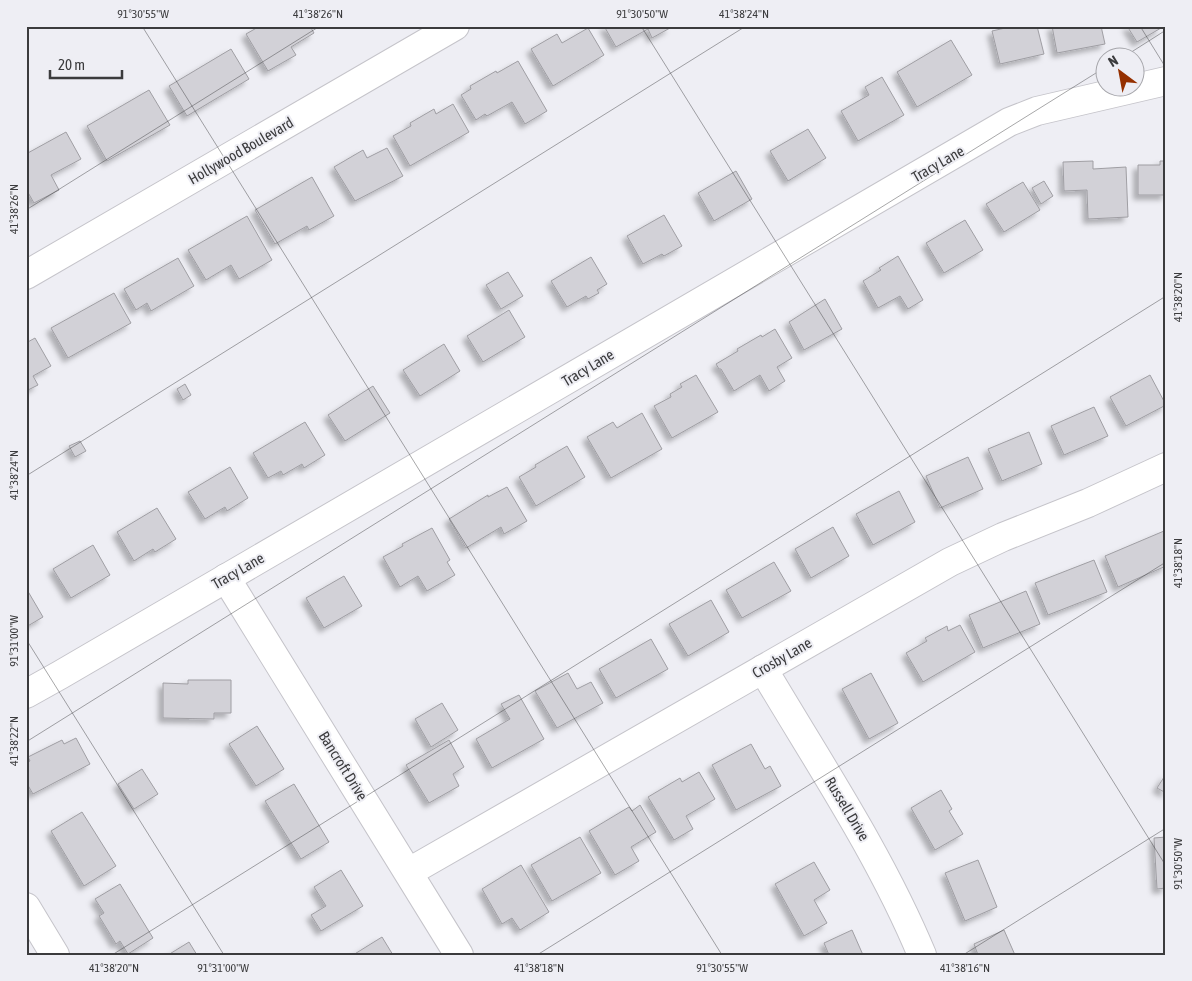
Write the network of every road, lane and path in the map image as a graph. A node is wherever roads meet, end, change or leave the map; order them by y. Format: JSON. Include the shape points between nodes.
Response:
{"nodes":[{"id":1,"x":455,"y":26,"type":"edge"},
{"id":2,"x":1166,"y":81,"type":"edge"},
{"id":3,"x":26,"y":275,"type":"edge"},
{"id":4,"x":1166,"y":467,"type":"edge"},
{"id":5,"x":226,"y":578,"type":"junction"},
{"id":6,"x":763,"y":669,"type":"junction"},
{"id":7,"x":26,"y":694,"type":"edge"},
{"id":8,"x":409,"y":872,"type":"junction"},
{"id":9,"x":26,"y":906,"type":"edge"},
{"id":10,"x":55,"y":955,"type":"edge"},
{"id":11,"x":459,"y":955,"type":"edge"},
{"id":12,"x":922,"y":955,"type":"edge"}],
"edges":[{"from":1,"to":3,"type":"street","name":"Hollywood Boulevard"},
{"from":2,"to":5,"type":"street","name":"Tracy Lane","via":[[1037,111],[1009,122]]},
{"from":4,"to":6,"type":"street","name":"Crosby Lane","via":[[950,562]]},
{"from":5,"to":7,"type":"street","name":"Tracy Lane"},
{"from":5,"to":8,"type":"street","name":"Bancroft Drive"},
{"from":6,"to":8,"type":"street","name":"Crosby Lane"},
{"from":6,"to":12,"type":"street","name":"Russell Drive","via":[[862,834]]},
{"from":8,"to":11,"type":"street","name":"Bancroft Drive"},
{"from":9,"to":10,"type":"street"}]}
